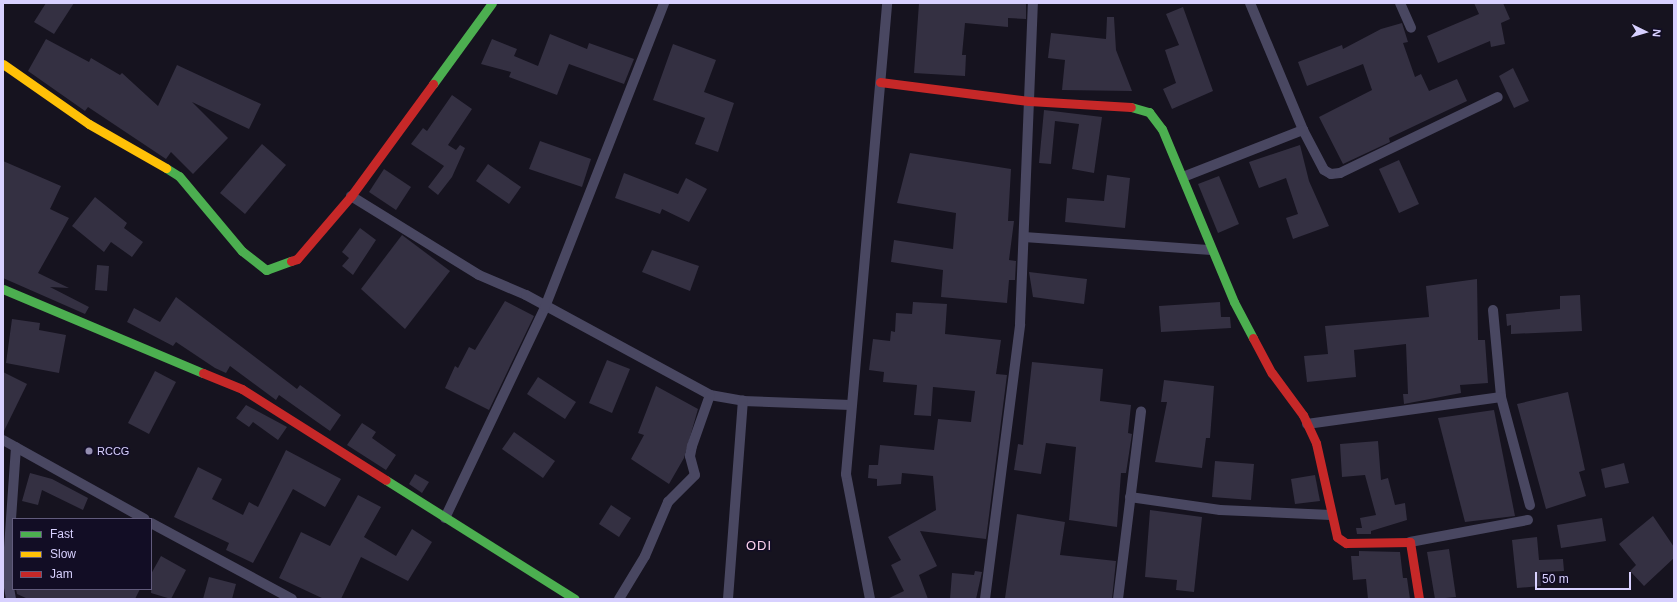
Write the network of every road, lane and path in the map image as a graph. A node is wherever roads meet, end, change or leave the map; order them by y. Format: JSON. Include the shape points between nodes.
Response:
{"nodes":[{"id":1,"x":492,"y":3,"type":"edge"},
{"id":2,"x":664,"y":3,"type":"edge"},
{"id":3,"x":887,"y":3,"type":"edge"},
{"id":4,"x":1033,"y":3,"type":"edge"},
{"id":5,"x":1250,"y":3,"type":"edge"},
{"id":6,"x":1400,"y":3,"type":"edge"},
{"id":7,"x":1411,"y":28,"type":"dead end"},
{"id":8,"x":3,"y":64,"type":"edge"},
{"id":9,"x":880,"y":82,"type":"junction"},
{"id":10,"x":1498,"y":97,"type":"dead end"},
{"id":11,"x":1029,"y":101,"type":"junction"},
{"id":12,"x":1303,"y":130,"type":"junction"},
{"id":13,"x":1183,"y":177,"type":"junction"},
{"id":14,"x":351,"y":196,"type":"junction"},
{"id":15,"x":1024,"y":237,"type":"junction"},
{"id":16,"x":1212,"y":250,"type":"junction"},
{"id":17,"x":3,"y":289,"type":"edge"},
{"id":18,"x":545,"y":307,"type":"junction"},
{"id":19,"x":1493,"y":310,"type":"dead end"},
{"id":20,"x":710,"y":395,"type":"junction"},
{"id":21,"x":1501,"y":397,"type":"junction"},
{"id":22,"x":743,"y":401,"type":"junction"},
{"id":23,"x":851,"y":405,"type":"junction"},
{"id":24,"x":1140,"y":410,"type":"dead end"},
{"id":25,"x":1307,"y":424,"type":"junction"},
{"id":26,"x":3,"y":440,"type":"edge"},
{"id":27,"x":16,"y":447,"type":"junction"},
{"id":28,"x":1130,"y":497,"type":"junction"},
{"id":29,"x":1530,"y":505,"type":"dead end"},
{"id":30,"x":1331,"y":514,"type":"junction"},
{"id":31,"x":143,"y":518,"type":"edge"},
{"id":32,"x":445,"y":518,"type":"junction"},
{"id":33,"x":1528,"y":520,"type":"dead end"},
{"id":34,"x":152,"y":524,"type":"edge"},
{"id":35,"x":1410,"y":542,"type":"junction"},
{"id":36,"x":11,"y":599,"type":"edge"},
{"id":37,"x":292,"y":599,"type":"edge"},
{"id":38,"x":575,"y":599,"type":"edge"},
{"id":39,"x":619,"y":599,"type":"edge"},
{"id":40,"x":728,"y":599,"type":"edge"},
{"id":41,"x":870,"y":599,"type":"edge"},
{"id":42,"x":986,"y":599,"type":"edge"},
{"id":43,"x":1118,"y":599,"type":"edge"},
{"id":44,"x":1419,"y":599,"type":"edge"}],
"edges":[{"from":1,"to":14,"type":"street"},
{"from":2,"to":18,"type":"street"},
{"from":3,"to":9,"type":"street"},
{"from":4,"to":11,"type":"street"},
{"from":5,"to":12,"type":"street"},
{"from":6,"to":7,"type":"street"},
{"from":8,"to":14,"type":"street","via":[[89,124],[179,176],[242,251],[266,270],[298,259]]},
{"from":9,"to":11,"type":"street"},
{"from":9,"to":23,"type":"street"},
{"from":10,"to":12,"type":"street","via":[[1340,174],[1324,170]]},
{"from":11,"to":13,"type":"street","via":[[1129,107],[1149,112],[1162,129]]},
{"from":11,"to":15,"type":"street"},
{"from":12,"to":13,"type":"street"},
{"from":13,"to":16,"type":"street"},
{"from":14,"to":18,"type":"street","via":[[479,275]]},
{"from":15,"to":16,"type":"street"},
{"from":15,"to":42,"type":"street","via":[[1020,324]]},
{"from":16,"to":25,"type":"street","via":[[1272,373]]},
{"from":17,"to":32,"type":"street","via":[[242,389]]},
{"from":18,"to":20,"type":"street"},
{"from":18,"to":32,"type":"street"},
{"from":19,"to":21,"type":"street"},
{"from":20,"to":22,"type":"street"},
{"from":20,"to":39,"type":"street","via":[[692,446],[695,475],[668,502],[645,556]]},
{"from":21,"to":25,"type":"street"},
{"from":21,"to":29,"type":"street"},
{"from":22,"to":23,"type":"street"},
{"from":22,"to":40,"type":"street"},
{"from":23,"to":41,"type":"street","via":[[846,474]]},
{"from":24,"to":28,"type":"street"},
{"from":25,"to":30,"type":"street","via":[[1316,443]]},
{"from":26,"to":27,"type":"street"},
{"from":27,"to":31,"type":"street"},
{"from":27,"to":36,"type":"street","via":[[7,576]]},
{"from":28,"to":30,"type":"street","via":[[1220,510]]},
{"from":28,"to":43,"type":"street"},
{"from":30,"to":35,"type":"street","via":[[1337,537],[1346,543]]},
{"from":32,"to":38,"type":"street"},
{"from":33,"to":35,"type":"street"},
{"from":34,"to":37,"type":"street"},
{"from":35,"to":44,"type":"street"}]}
